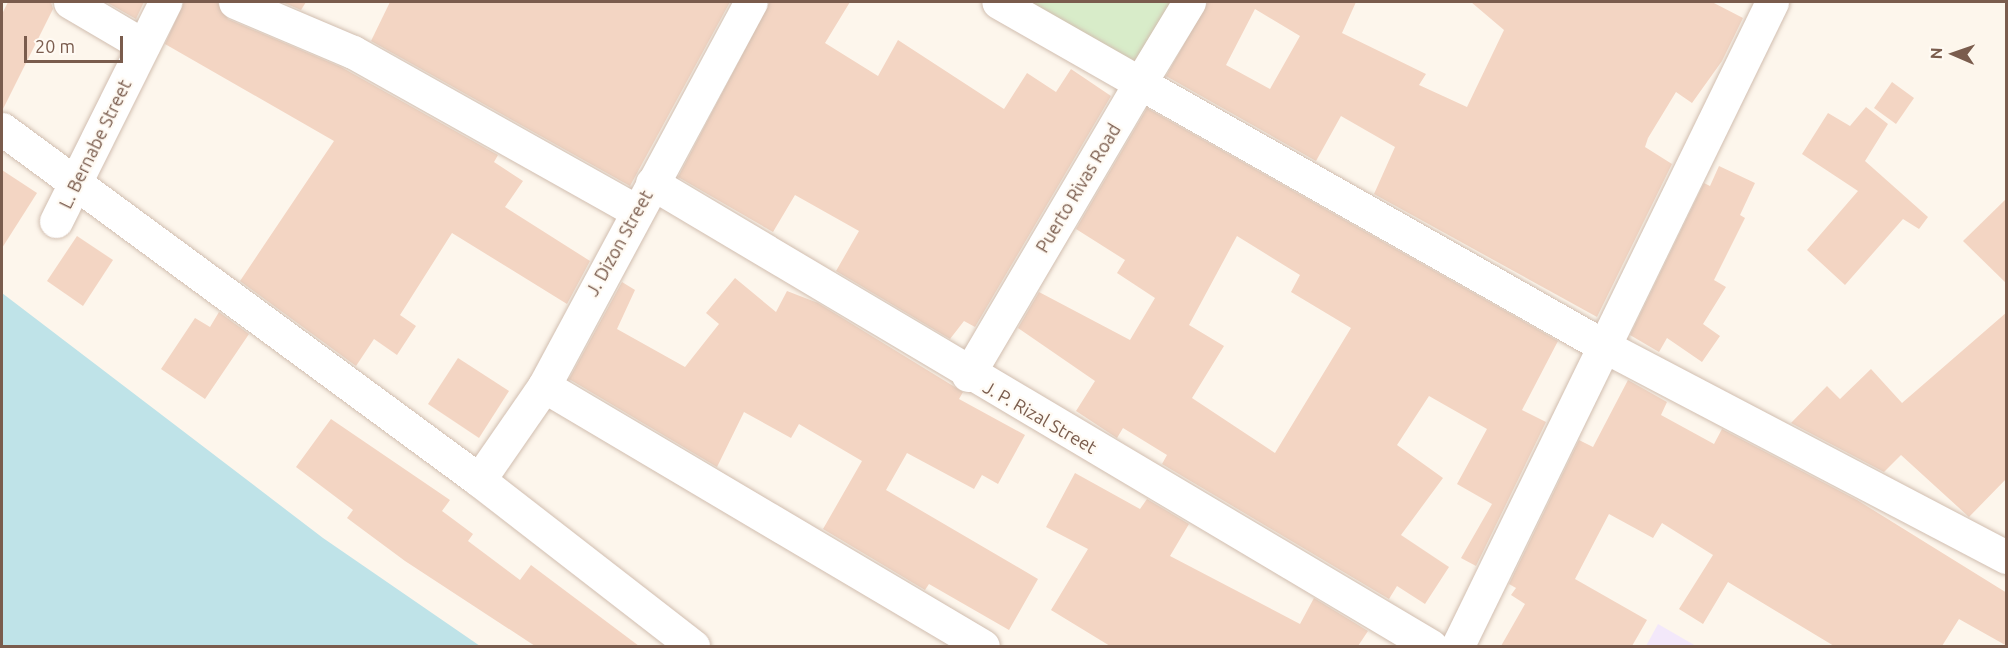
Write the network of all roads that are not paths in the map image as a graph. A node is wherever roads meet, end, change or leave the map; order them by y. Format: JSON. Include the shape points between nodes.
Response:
{"nodes":[{"id":1,"x":70,"y":2,"type":"edge"},
{"id":2,"x":165,"y":2,"type":"edge"},
{"id":3,"x":235,"y":2,"type":"edge"},
{"id":4,"x":751,"y":2,"type":"edge"},
{"id":5,"x":998,"y":2,"type":"edge"},
{"id":6,"x":1189,"y":2,"type":"edge"},
{"id":7,"x":1772,"y":2,"type":"edge"},
{"id":8,"x":143,"y":45,"type":"junction"},
{"id":9,"x":1140,"y":83,"type":"junction"},
{"id":10,"x":2,"y":129,"type":"edge"},
{"id":11,"x":77,"y":185,"type":"junction"},
{"id":12,"x":643,"y":197,"type":"junction"},
{"id":13,"x":56,"y":221,"type":"dead end"},
{"id":14,"x":1604,"y":346,"type":"junction"},
{"id":15,"x":968,"y":375,"type":"junction"},
{"id":16,"x":544,"y":386,"type":"junction"},
{"id":17,"x":479,"y":480,"type":"junction"},
{"id":18,"x":2007,"y":557,"type":"edge"},
{"id":19,"x":693,"y":646,"type":"edge"},
{"id":20,"x":983,"y":646,"type":"edge"},
{"id":21,"x":1431,"y":646,"type":"edge"},
{"id":22,"x":1458,"y":646,"type":"edge"}],
"edges":[{"from":1,"to":8,"type":"street"},
{"from":2,"to":8,"type":"street","name":"L. Bernabe Street"},
{"from":3,"to":12,"type":"street","name":"J. P. Rizal Street","via":[[353,52]]},
{"from":4,"to":12,"type":"street","name":"J. Dizon Street"},
{"from":5,"to":9,"type":"street"},
{"from":6,"to":9,"type":"street","name":"Puerto Rivas Road"},
{"from":7,"to":14,"type":"street"},
{"from":8,"to":11,"type":"street","name":"L. Bernabe Street"},
{"from":9,"to":14,"type":"street"},
{"from":9,"to":15,"type":"street","name":"Puerto Rivas Road"},
{"from":10,"to":11,"type":"street"},
{"from":11,"to":13,"type":"street","name":"L. Bernabe Street"},
{"from":11,"to":17,"type":"street"},
{"from":12,"to":15,"type":"street","name":"J. P. Rizal Street"},
{"from":12,"to":16,"type":"street","name":"J. Dizon Street"},
{"from":14,"to":18,"type":"street"},
{"from":14,"to":22,"type":"street"},
{"from":15,"to":21,"type":"street","name":"J. P. Rizal Street"},
{"from":16,"to":17,"type":"street","name":"J. Dizon Street"},
{"from":16,"to":20,"type":"street"},
{"from":17,"to":19,"type":"street"}]}
